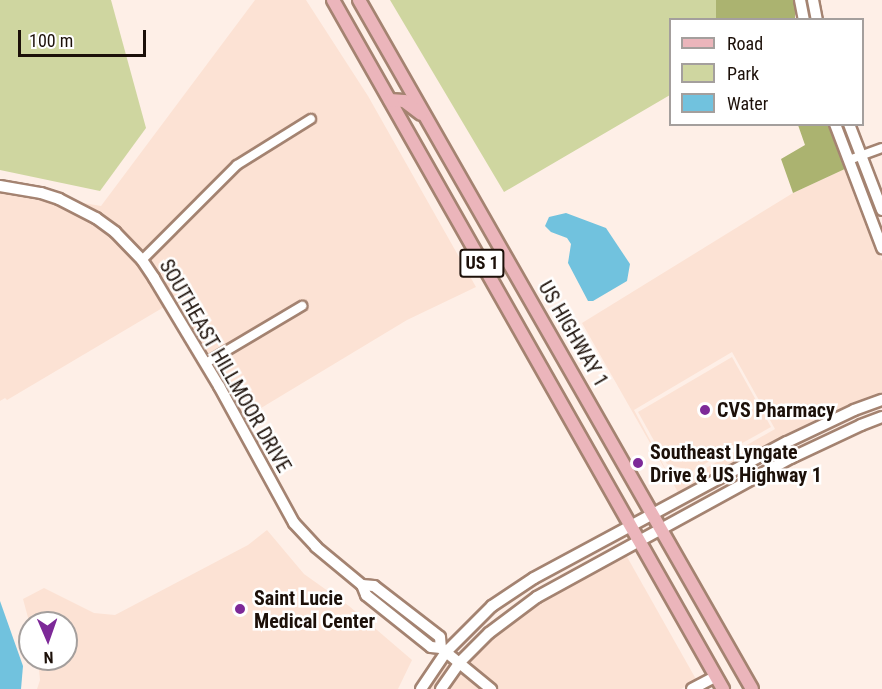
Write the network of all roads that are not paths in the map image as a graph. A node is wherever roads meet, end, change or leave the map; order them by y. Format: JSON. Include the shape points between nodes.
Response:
{"nodes":[{"id":1,"x":333,"y":0,"type":"edge"},
{"id":2,"x":358,"y":0,"type":"edge"},
{"id":3,"x":800,"y":0,"type":"edge"},
{"id":4,"x":813,"y":0,"type":"edge"},
{"id":5,"x":804,"y":18,"type":"edge"},
{"id":6,"x":817,"y":18,"type":"edge"},
{"id":7,"x":377,"y":77,"type":"junction"},
{"id":8,"x":407,"y":86,"type":"junction"},
{"id":9,"x":390,"y":100,"type":"junction"},
{"id":10,"x":425,"y":116,"type":"junction"},
{"id":11,"x":311,"y":119,"type":"dead end"},
{"id":12,"x":836,"y":126,"type":"edge"},
{"id":13,"x":850,"y":126,"type":"edge"},
{"id":14,"x":882,"y":148,"type":"edge"},
{"id":15,"x":861,"y":156,"type":"junction"},
{"id":16,"x":849,"y":160,"type":"junction"},
{"id":17,"x":0,"y":186,"type":"edge"},
{"id":18,"x":882,"y":210,"type":"edge"},
{"id":19,"x":882,"y":248,"type":"edge"},
{"id":20,"x":142,"y":260,"type":"junction"},
{"id":21,"x":302,"y":306,"type":"dead end"},
{"id":22,"x":206,"y":363,"type":"junction"},
{"id":23,"x":882,"y":400,"type":"edge"},
{"id":24,"x":882,"y":417,"type":"edge"},
{"id":25,"x":653,"y":513,"type":"junction"},
{"id":26,"x":631,"y":525,"type":"junction"},
{"id":27,"x":662,"y":529,"type":"junction"},
{"id":28,"x":641,"y":542,"type":"junction"},
{"id":29,"x":443,"y":650,"type":"junction"},
{"id":30,"x":459,"y":663,"type":"junction"},
{"id":31,"x":716,"y":676,"type":"junction"},
{"id":32,"x":421,"y":689,"type":"edge"},
{"id":33,"x":441,"y":689,"type":"edge"},
{"id":34,"x":491,"y":689,"type":"edge"},
{"id":35,"x":692,"y":689,"type":"edge"},
{"id":36,"x":723,"y":689,"type":"edge"},
{"id":37,"x":752,"y":689,"type":"edge"}],
"edges":[{"from":1,"to":7,"type":"main road","number":"US 1"},
{"from":2,"to":8,"type":"main road","name":"US HIGHWAY 1","number":"US 1"},
{"from":3,"to":5,"type":"street"},
{"from":4,"to":6,"type":"street"},
{"from":7,"to":8,"type":"main road","via":[[395,87]]},
{"from":7,"to":9,"type":"main road","number":"US 1"},
{"from":8,"to":10,"type":"main road","name":"US HIGHWAY 1","number":"US 1"},
{"from":9,"to":10,"type":"main road","via":[[404,101]]},
{"from":9,"to":26,"type":"main road","number":"US 1"},
{"from":10,"to":25,"type":"main road","name":"US HIGHWAY 1","number":"US 1"},
{"from":11,"to":20,"type":"street","via":[[237,165]]},
{"from":12,"to":16,"type":"street"},
{"from":13,"to":15,"type":"street"},
{"from":14,"to":15,"type":"street"},
{"from":15,"to":16,"type":"street"},
{"from":15,"to":18,"type":"street"},
{"from":16,"to":19,"type":"street"},
{"from":17,"to":20,"type":"street","name":"SOUTHEAST HILLMOOR DRIVE","via":[[41,193],[76,207],[115,232]]},
{"from":20,"to":22,"type":"street","name":"SOUTHEAST HILLMOOR DRIVE"},
{"from":21,"to":22,"type":"street"},
{"from":22,"to":29,"type":"street","name":"SOUTHEAST HILLMOOR DRIVE","via":[[294,523],[362,585],[374,586],[440,638]]},
{"from":23,"to":25,"type":"street","via":[[787,442]]},
{"from":24,"to":27,"type":"street","via":[[791,458]]},
{"from":25,"to":26,"type":"street"},
{"from":25,"to":27,"type":"main road","name":"US HIGHWAY 1","number":"US 1"},
{"from":26,"to":28,"type":"main road","number":"US 1"},
{"from":26,"to":29,"type":"street","via":[[513,591]]},
{"from":27,"to":28,"type":"street"},
{"from":27,"to":37,"type":"main road","name":"US HIGHWAY 1","number":"US 1"},
{"from":28,"to":30,"type":"street","via":[[537,597],[489,633]]},
{"from":28,"to":31,"type":"main road","number":"US 1"},
{"from":29,"to":30,"type":"street","name":"SOUTHEAST HILLMOOR DRIVE"},
{"from":29,"to":32,"type":"street"},
{"from":30,"to":33,"type":"street"},
{"from":30,"to":34,"type":"street","name":"SOUTHEAST HILLMOOR DRIVE"},
{"from":31,"to":35,"type":"street"},
{"from":31,"to":36,"type":"main road","number":"US 1"}]}
